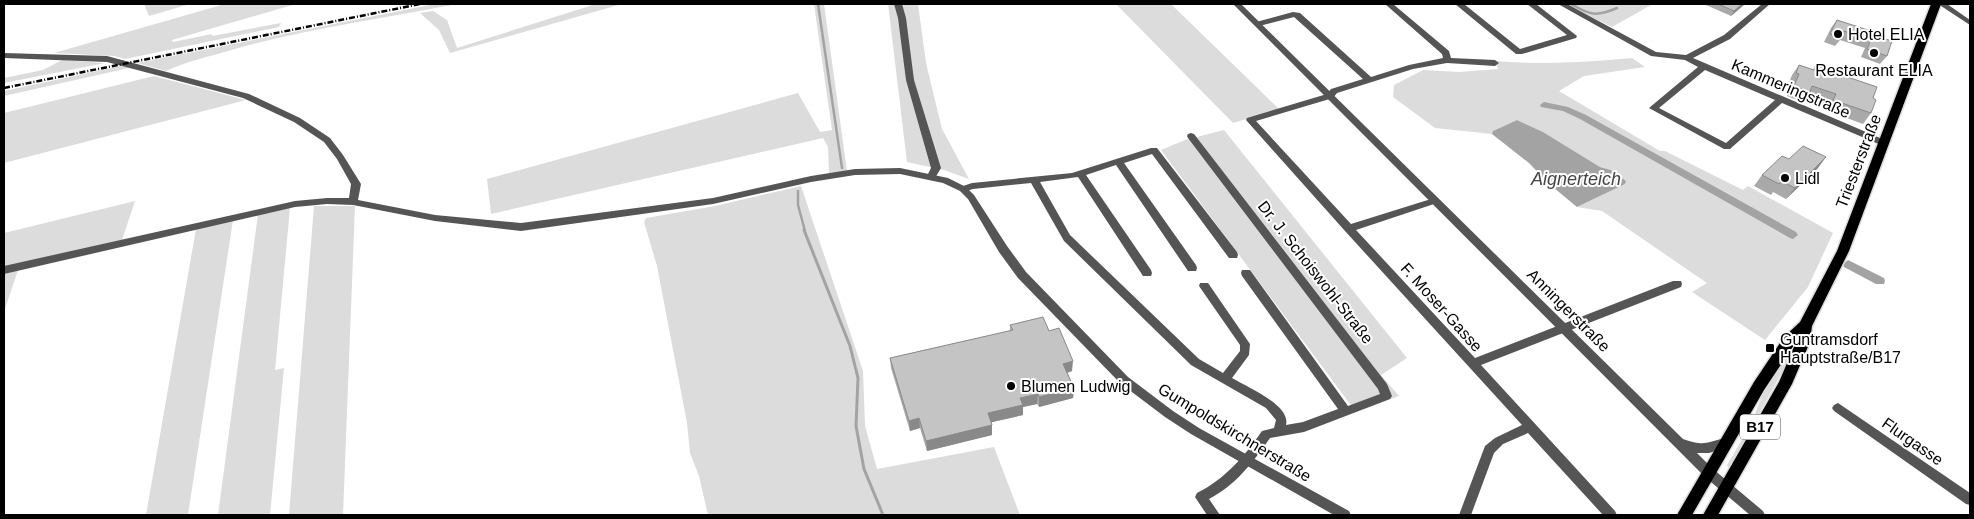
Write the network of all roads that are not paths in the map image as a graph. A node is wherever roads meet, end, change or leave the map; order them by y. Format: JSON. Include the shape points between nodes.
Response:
{"nodes":[{"id":1,"x":898,"y":4,"type":"edge"},
{"id":2,"x":1238,"y":4,"type":"edge"},
{"id":3,"x":1389,"y":4,"type":"edge"},
{"id":4,"x":1460,"y":4,"type":"edge"},
{"id":5,"x":1531,"y":4,"type":"edge"},
{"id":6,"x":1562,"y":4,"type":"edge"},
{"id":7,"x":1766,"y":4,"type":"edge"},
{"id":8,"x":1936,"y":4,"type":"edge"},
{"id":9,"x":1942,"y":4,"type":"edge"},
{"id":10,"x":1970,"y":22,"type":"edge"},
{"id":11,"x":1259,"y":24,"type":"junction"},
{"id":12,"x":4,"y":55,"type":"edge"},
{"id":13,"x":1687,"y":58,"type":"junction"},
{"id":14,"x":1447,"y":60,"type":"junction"},
{"id":15,"x":1495,"y":63,"type":"dead end"},
{"id":16,"x":1704,"y":67,"type":"junction"},
{"id":17,"x":1369,"y":80,"type":"junction"},
{"id":18,"x":1330,"y":96,"type":"junction"},
{"id":19,"x":1781,"y":100,"type":"junction"},
{"id":20,"x":1191,"y":136,"type":"dead end"},
{"id":21,"x":1884,"y":143,"type":"junction"},
{"id":22,"x":1119,"y":163,"type":"junction"},
{"id":23,"x":1081,"y":174,"type":"junction"},
{"id":24,"x":932,"y":176,"type":"junction"},
{"id":25,"x":1034,"y":181,"type":"junction"},
{"id":26,"x":963,"y":189,"type":"junction"},
{"id":27,"x":1434,"y":201,"type":"junction"},
{"id":28,"x":354,"y":202,"type":"junction"},
{"id":29,"x":1348,"y":229,"type":"junction"},
{"id":30,"x":1233,"y":255,"type":"dead end"},
{"id":31,"x":1192,"y":268,"type":"dead end"},
{"id":32,"x":4,"y":270,"type":"edge"},
{"id":33,"x":1147,"y":273,"type":"dead end"},
{"id":34,"x":1246,"y":273,"type":"dead end"},
{"id":35,"x":1677,"y":284,"type":"dead end"},
{"id":36,"x":1204,"y":286,"type":"dead end"},
{"id":37,"x":1804,"y":326,"type":"junction"},
{"id":38,"x":1564,"y":327,"type":"junction"},
{"id":39,"x":1472,"y":364,"type":"junction"},
{"id":40,"x":1225,"y":380,"type":"junction"},
{"id":41,"x":1838,"y":408,"type":"dead end"},
{"id":42,"x":1346,"y":412,"type":"junction"},
{"id":43,"x":1529,"y":427,"type":"junction"},
{"id":44,"x":1279,"y":432,"type":"junction"},
{"id":45,"x":1680,"y":443,"type":"junction"},
{"id":46,"x":1726,"y":444,"type":"junction"},
{"id":47,"x":1248,"y":461,"type":"junction"},
{"id":48,"x":1709,"y":473,"type":"junction"},
{"id":49,"x":1725,"y":488,"type":"junction"},
{"id":50,"x":1970,"y":500,"type":"edge"},
{"id":51,"x":1214,"y":515,"type":"edge"},
{"id":52,"x":1345,"y":515,"type":"edge"},
{"id":53,"x":1465,"y":515,"type":"edge"},
{"id":54,"x":1611,"y":515,"type":"edge"},
{"id":55,"x":1684,"y":515,"type":"edge"},
{"id":56,"x":1710,"y":515,"type":"edge"},
{"id":57,"x":1759,"y":515,"type":"edge"}],
"edges":[{"from":1,"to":24,"type":"street","via":[[910,80],[936,168]]},
{"from":2,"to":11,"type":"street","name":"Anningerstraße"},
{"from":3,"to":14,"type":"street","via":[[1446,52]]},
{"from":4,"to":5,"type":"street","via":[[1519,52],[1573,36]]},
{"from":6,"to":13,"type":"street","name":"Kammeringstraße","via":[[1654,54]]},
{"from":7,"to":13,"type":"street","name":"Kammeringstraße","via":[[1727,37]]},
{"from":8,"to":21,"type":"main road","name":"Triesterstraße","number":"B17"},
{"from":9,"to":10,"type":"street"},
{"from":11,"to":17,"type":"street","via":[[1298,15]]},
{"from":11,"to":18,"type":"street","name":"Anningerstraße"},
{"from":12,"to":28,"type":"street","via":[[96,57],[253,99],[297,120],[327,140],[356,184]]},
{"from":13,"to":16,"type":"street","name":"Kammeringstraße"},
{"from":14,"to":15,"type":"street"},
{"from":14,"to":17,"type":"street"},
{"from":16,"to":19,"type":"street","name":"Kammeringstraße"},
{"from":16,"to":19,"type":"street","via":[[1653,108],[1726,147]]},
{"from":17,"to":18,"type":"street","via":[[1334,91]]},
{"from":18,"to":27,"type":"street","name":"Anningerstraße"},
{"from":18,"to":29,"type":"street","name":"F. Moser-Gasse","via":[[1250,120]]},
{"from":19,"to":21,"type":"street","name":"Kammeringstraße"},
{"from":20,"to":42,"type":"street","name":"Dr. J. Schoiswohl-Straße","via":[[1383,387],[1386,396]]},
{"from":21,"to":37,"type":"main road","name":"Triesterstraße","number":"B17","via":[[1843,251]]},
{"from":22,"to":23,"type":"street"},
{"from":22,"to":30,"type":"street","via":[[1154,150]]},
{"from":22,"to":31,"type":"street"},
{"from":23,"to":25,"type":"street"},
{"from":23,"to":33,"type":"street"},
{"from":24,"to":26,"type":"street","name":"Gumpoldskirchnerstraße"},
{"from":24,"to":28,"type":"street","name":"Gumpoldskirchnerstraße","via":[[884,170],[855,172],[713,201],[521,227],[444,219]]},
{"from":25,"to":26,"type":"street"},
{"from":25,"to":40,"type":"street","via":[[1067,238],[1196,362]]},
{"from":26,"to":47,"type":"street","name":"Gumpoldskirchnerstraße","via":[[978,204],[1022,275],[1124,380],[1169,414]]},
{"from":27,"to":29,"type":"street"},
{"from":27,"to":38,"type":"street","name":"Anningerstraße"},
{"from":28,"to":32,"type":"street","name":"Gumpoldskirchnerstraße","via":[[271,209]]},
{"from":29,"to":39,"type":"street","name":"F. Moser-Gasse"},
{"from":34,"to":42,"type":"street"},
{"from":35,"to":38,"type":"street"},
{"from":36,"to":40,"type":"street","via":[[1245,344],[1245,352]]},
{"from":37,"to":46,"type":"main road","name":"Triesterstraße","number":"B17","via":[[1789,341],[1759,386]]},
{"from":37,"to":49,"type":"main road","name":"Triesterstraße","number":"B17","via":[[1803,342],[1784,384]]},
{"from":38,"to":39,"type":"street"},
{"from":38,"to":45,"type":"street","name":"Anningerstraße"},
{"from":39,"to":43,"type":"street","name":"F. Moser-Gasse"},
{"from":40,"to":44,"type":"street","via":[[1270,404],[1282,419]]},
{"from":41,"to":50,"type":"street","name":"Flurgasse"},
{"from":42,"to":44,"type":"street","name":"Dr. J. Schoiswohl-Straße"},
{"from":43,"to":53,"type":"street","via":[[1499,441],[1489,450]]},
{"from":43,"to":54,"type":"street","name":"F. Moser-Gasse"},
{"from":44,"to":47,"type":"street","name":"Dr. J. Schoiswohl-Straße","via":[[1266,434]]},
{"from":45,"to":46,"type":"street","via":[[1702,449]]},
{"from":45,"to":48,"type":"street","name":"Anningerstraße"},
{"from":46,"to":48,"type":"main road","name":"Triesterstraße","number":"B17"},
{"from":47,"to":51,"type":"street","name":"Dr. J. Schoiswohl-Straße","via":[[1218,489],[1201,497]]},
{"from":47,"to":52,"type":"street","name":"Gumpoldskirchnerstraße"},
{"from":48,"to":49,"type":"street","name":"Anningerstraße"},
{"from":48,"to":55,"type":"main road","name":"Triesterstraße","number":"B17"},
{"from":49,"to":56,"type":"main road","name":"Triesterstraße","number":"B17"},
{"from":49,"to":57,"type":"street","name":"Anningerstraße"}]}
